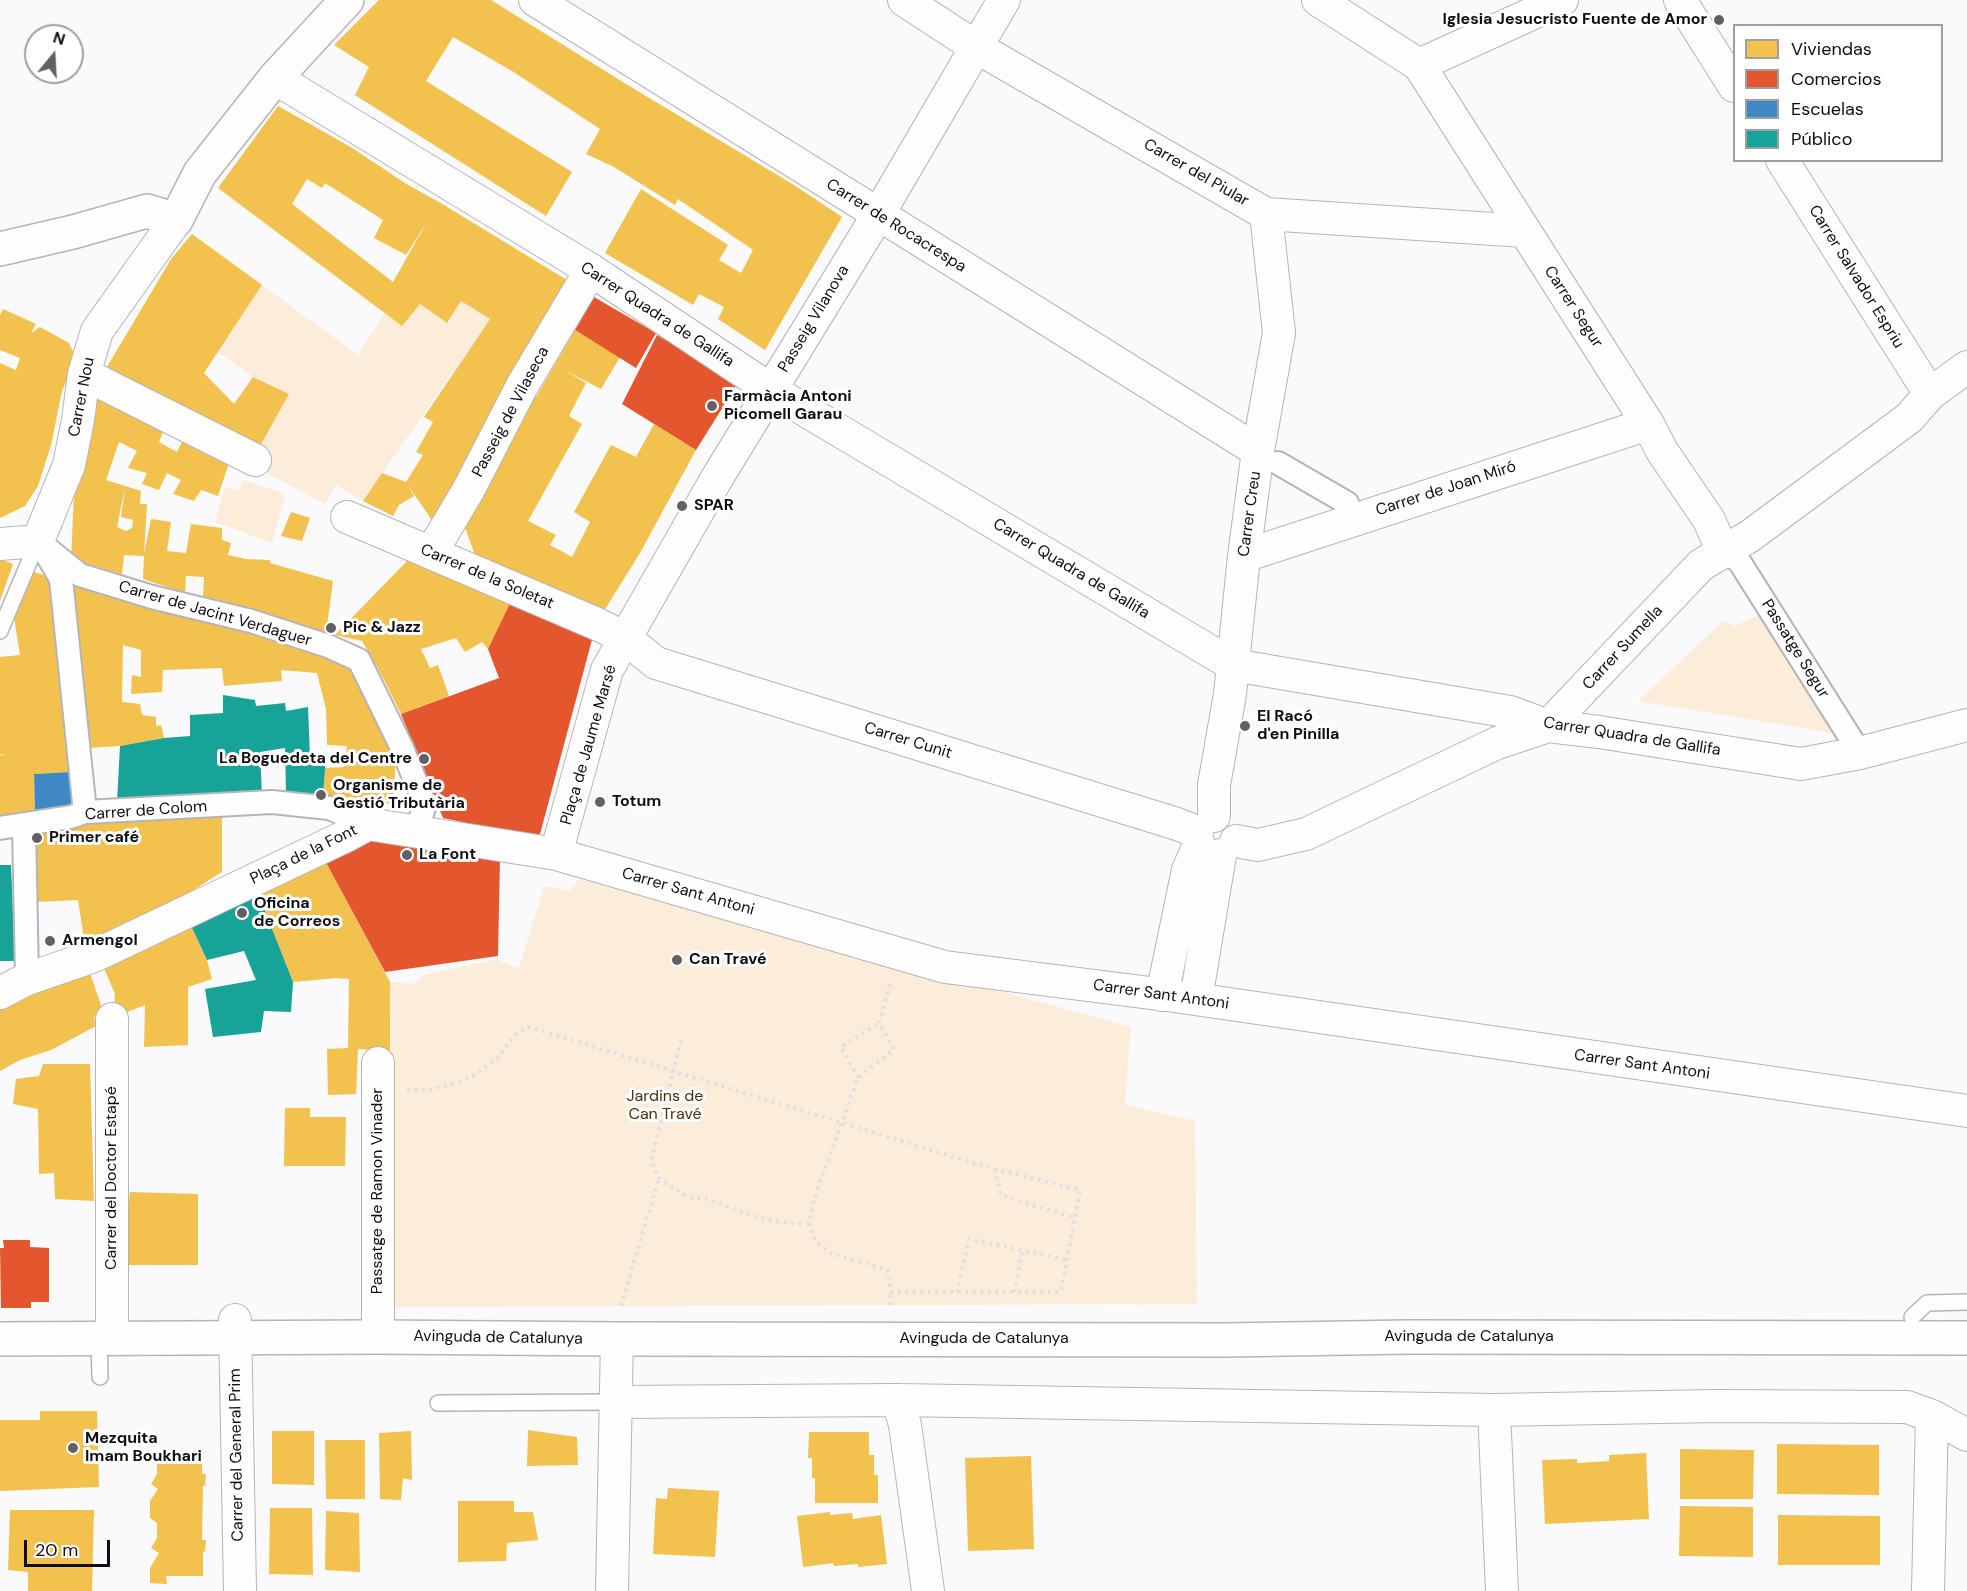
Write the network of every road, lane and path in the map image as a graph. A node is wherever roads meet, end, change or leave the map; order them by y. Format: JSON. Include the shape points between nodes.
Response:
{"nodes":[{"id":1,"x":347,"y":0,"type":"edge"},
{"id":2,"x":535,"y":0,"type":"edge"},
{"id":3,"x":904,"y":0,"type":"edge"},
{"id":4,"x":1004,"y":0,"type":"edge"},
{"id":5,"x":1318,"y":0,"type":"edge"},
{"id":6,"x":1562,"y":0,"type":"edge"},
{"id":7,"x":1680,"y":0,"type":"edge"},
{"id":8,"x":976,"y":47,"type":"junction"},
{"id":9,"x":1419,"y":65,"type":"junction"},
{"id":10,"x":274,"y":78,"type":"junction"},
{"id":11,"x":1733,"y":84,"type":"edge"},
{"id":12,"x":1783,"y":162,"type":"edge"},
{"id":13,"x":1266,"y":214,"type":"junction"},
{"id":14,"x":878,"y":215,"type":"junction"},
{"id":15,"x":176,"y":220,"type":"junction"},
{"id":16,"x":1524,"y":231,"type":"junction"},
{"id":17,"x":0,"y":249,"type":"edge"},
{"id":18,"x":591,"y":270,"type":"junction"},
{"id":19,"x":1967,"y":367,"type":"edge"},
{"id":20,"x":84,"y":374,"type":"junction"},
{"id":21,"x":771,"y":390,"type":"junction"},
{"id":22,"x":1930,"y":394,"type":"junction"},
{"id":23,"x":1648,"y":424,"type":"junction"},
{"id":24,"x":1268,"y":457,"type":"junction"},
{"id":25,"x":255,"y":460,"type":"dead end"},
{"id":26,"x":1347,"y":503,"type":"dead end"},
{"id":27,"x":347,"y":517,"type":"dead end"},
{"id":28,"x":38,"y":541,"type":"junction"},
{"id":29,"x":0,"y":544,"type":"edge"},
{"id":30,"x":1723,"y":552,"type":"junction"},
{"id":31,"x":431,"y":553,"type":"junction"},
{"id":32,"x":1244,"y":556,"type":"junction"},
{"id":33,"x":0,"y":631,"type":"edge"},
{"id":34,"x":625,"y":639,"type":"junction"},
{"id":35,"x":1233,"y":665,"type":"junction"},
{"id":36,"x":1967,"y":725,"type":"edge"},
{"id":37,"x":1548,"y":726,"type":"junction"},
{"id":38,"x":1860,"y":753,"type":"junction"},
{"id":39,"x":222,"y":806,"type":"joint"},
{"id":40,"x":85,"y":812,"type":"junction"},
{"id":41,"x":368,"y":824,"type":"junction"},
{"id":42,"x":24,"y":826,"type":"junction"},
{"id":43,"x":0,"y":828,"type":"edge"},
{"id":44,"x":416,"y":831,"type":"junction"},
{"id":45,"x":1213,"y":838,"type":"junction"},
{"id":46,"x":556,"y":854,"type":"junction"},
{"id":47,"x":893,"y":975,"type":"dead end"},
{"id":48,"x":13,"y":986,"type":"edge"},
{"id":49,"x":1162,"y":995,"type":"junction"},
{"id":50,"x":1196,"y":999,"type":"junction"},
{"id":51,"x":112,"y":1018,"type":"dead end"},
{"id":52,"x":879,"y":1023,"type":"junction"},
{"id":53,"x":681,"y":1040,"type":"dead end"},
{"id":54,"x":378,"y":1063,"type":"dead end"},
{"id":55,"x":858,"y":1078,"type":"junction"},
{"id":56,"x":402,"y":1090,"type":"dead end"},
{"id":57,"x":1967,"y":1111,"type":"edge"},
{"id":58,"x":995,"y":1169,"type":"junction"},
{"id":59,"x":659,"y":1178,"type":"junction"},
{"id":60,"x":1075,"y":1218,"type":"junction"},
{"id":61,"x":809,"y":1223,"type":"junction"},
{"id":62,"x":1023,"y":1250,"type":"junction"},
{"id":63,"x":1067,"y":1260,"type":"junction"},
{"id":64,"x":891,"y":1292,"type":"junction"},
{"id":65,"x":957,"y":1292,"type":"junction"},
{"id":66,"x":1014,"y":1292,"type":"junction"},
{"id":67,"x":1967,"y":1302,"type":"edge"},
{"id":68,"x":890,"y":1305,"type":"dead end"},
{"id":69,"x":621,"y":1306,"type":"dead end"},
{"id":70,"x":1912,"y":1317,"type":"junction"},
{"id":71,"x":1967,"y":1318,"type":"edge"},
{"id":72,"x":378,"y":1320,"type":"junction"},
{"id":73,"x":0,"y":1323,"type":"edge"},
{"id":74,"x":235,"y":1329,"type":"junction"},
{"id":75,"x":108,"y":1332,"type":"junction"},
{"id":76,"x":1967,"y":1338,"type":"edge"},
{"id":77,"x":0,"y":1339,"type":"edge"},
{"id":78,"x":617,"y":1339,"type":"junction"},
{"id":79,"x":100,"y":1377,"type":"dead end"},
{"id":80,"x":898,"y":1400,"type":"junction"},
{"id":81,"x":615,"y":1402,"type":"junction"},
{"id":82,"x":438,"y":1403,"type":"dead end"},
{"id":83,"x":1494,"y":1410,"type":"junction"},
{"id":84,"x":1932,"y":1416,"type":"junction"},
{"id":85,"x":1967,"y":1435,"type":"edge"},
{"id":86,"x":240,"y":1591,"type":"edge"},
{"id":87,"x":612,"y":1591,"type":"edge"},
{"id":88,"x":928,"y":1591,"type":"edge"},
{"id":89,"x":1502,"y":1591,"type":"edge"},
{"id":90,"x":1928,"y":1591,"type":"edge"}],
"edges":[{"from":1,"to":10,"type":"main road","name":"Carrer Nou"},
{"from":2,"to":14,"type":"street","name":"Carrer de Rocacrespa"},
{"from":3,"to":8,"type":"street","name":"Carrer del Piular"},
{"from":4,"to":8,"type":"street","name":"Passeig Vilanova"},
{"from":5,"to":9,"type":"street"},
{"from":6,"to":9,"type":"street"},
{"from":7,"to":11,"type":"street"},
{"from":8,"to":13,"type":"street","name":"Carrer del Piular"},
{"from":8,"to":14,"type":"street","name":"Passeig Vilanova"},
{"from":9,"to":16,"type":"street","name":"Carrer Segur"},
{"from":10,"to":15,"type":"main road","name":"Carrer Nou","via":[[200,173]]},
{"from":10,"to":18,"type":"street","name":"Carrer Quadra de Gallifa"},
{"from":12,"to":22,"type":"street","name":"Carrer Salvador Espriu"},
{"from":13,"to":16,"type":"street","name":"Carrer del Piular"},
{"from":13,"to":24,"type":"street","name":"Carrer Creu","via":[[1279,333]]},
{"from":14,"to":21,"type":"street","name":"Passeig Vilanova"},
{"from":14,"to":24,"type":"street","name":"Carrer de Rocacrespa"},
{"from":15,"to":17,"type":"main road","via":[[147,212]]},
{"from":15,"to":20,"type":"street","name":"Carrer Nou","via":[[98,331]]},
{"from":16,"to":23,"type":"street","name":"Carrer Segur"},
{"from":18,"to":21,"type":"street","name":"Carrer Quadra de Gallifa"},
{"from":18,"to":31,"type":"street","name":"Passeig de Vilaseca"},
{"from":19,"to":22,"type":"street","name":"Carrer Sumella"},
{"from":20,"to":25,"type":"street"},
{"from":20,"to":28,"type":"street","name":"Carrer Nou","via":[[69,465]]},
{"from":21,"to":34,"type":"street","name":"Passeig Vilanova"},
{"from":21,"to":35,"type":"street","name":"Carrer Quadra de Gallifa"},
{"from":22,"to":30,"type":"street","name":"Carrer Sumella","via":[[1909,418]]},
{"from":23,"to":30,"type":"street","name":"Carrer Segur","via":[[1709,520]]},
{"from":23,"to":32,"type":"street","name":"Carrer de Joan Miró"},
{"from":24,"to":26,"type":"street"},
{"from":24,"to":32,"type":"street","name":"Carrer Creu"},
{"from":27,"to":31,"type":"street","name":"Carrer de la Soletat"},
{"from":28,"to":29,"type":"street"},
{"from":28,"to":33,"type":"lane"},
{"from":28,"to":40,"type":"street","via":[[61,579]]},
{"from":28,"to":44,"type":"street","name":"Carrer de Jacint Verdaguer","via":[[80,575],[251,621],[359,660],[425,805]]},
{"from":30,"to":37,"type":"street","name":"Carrer Sumella","via":[[1701,565]]},
{"from":30,"to":38,"type":"street","name":"Passatge Segur","via":[[1739,561]]},
{"from":31,"to":34,"type":"street","name":"Carrer de la Soletat"},
{"from":32,"to":35,"type":"street","name":"Carrer Creu"},
{"from":34,"to":45,"type":"street","name":"Carrer Cunit","via":[[656,663]]},
{"from":34,"to":46,"type":"street","name":"Plaça de Jaume Marsé","via":[[608,670]]},
{"from":35,"to":37,"type":"street","name":"Carrer Quadra de Gallifa","via":[[1510,712]]},
{"from":35,"to":45,"type":"street","name":"Carrer Creu","via":[[1214,785]]},
{"from":36,"to":38,"type":"street","name":"Carrer Quadra de Gallifa"},
{"from":37,"to":38,"type":"street","name":"Carrer Quadra de Gallifa","via":[[1802,764]]},
{"from":37,"to":45,"type":"street","name":"Carrer Sumella","via":[[1497,743],[1306,834],[1258,845]]},
{"from":39,"to":40,"type":"street","name":"Carrer de Colom"},
{"from":39,"to":41,"type":"street","name":"Plaça de la Font","via":[[273,802],[328,808]]},
{"from":40,"to":42,"type":"street","name":"Carrer de Colom"},
{"from":41,"to":44,"type":"street","name":"Carrer Sant Antoni"},
{"from":41,"to":48,"type":"street","name":"Plaça de la Font","via":[[94,956]]},
{"from":42,"to":43,"type":"street","name":"Carrer de Colom"},
{"from":42,"to":48,"type":"street"},
{"from":44,"to":46,"type":"street","name":"Carrer Sant Antoni"},
{"from":45,"to":49,"type":"street","name":"Carrer Creu","via":[[1188,870]]},
{"from":45,"to":50,"type":"street","name":"Carrer Creu"},
{"from":46,"to":49,"type":"street","name":"Carrer Sant Antoni","via":[[945,967]]},
{"from":47,"to":52,"type":"path"},
{"from":49,"to":50,"type":"street","name":"Carrer Sant Antoni"},
{"from":50,"to":57,"type":"street","name":"Carrer Sant Antoni"},
{"from":51,"to":75,"type":"street","name":"Carrer del Doctor Estapé"},
{"from":52,"to":55,"type":"path","via":[[894,1049]]},
{"from":52,"to":55,"type":"path","via":[[841,1047]]},
{"from":53,"to":59,"type":"path","via":[[651,1161]]},
{"from":54,"to":72,"type":"street","name":"Passatge de Ramon Vinader"},
{"from":55,"to":61,"type":"path"},
{"from":56,"to":58,"type":"path","via":[[434,1089],[470,1078],[497,1059],[515,1035],[529,1028]]},
{"from":58,"to":60,"type":"path","via":[[1002,1195]]},
{"from":58,"to":60,"type":"path","via":[[1080,1190]]},
{"from":59,"to":61,"type":"path","via":[[688,1197],[708,1199],[759,1218]]},
{"from":59,"to":69,"type":"path"},
{"from":60,"to":63,"type":"path"},
{"from":61,"to":64,"type":"path","via":[[816,1242],[830,1253],[888,1270]]},
{"from":62,"to":63,"type":"path"},
{"from":62,"to":65,"type":"path","via":[[969,1239]]},
{"from":62,"to":66,"type":"path"},
{"from":63,"to":66,"type":"path","via":[[1061,1292]]},
{"from":64,"to":65,"type":"path"},
{"from":64,"to":68,"type":"path"},
{"from":65,"to":66,"type":"path"},
{"from":67,"to":70,"type":"lane","via":[[1927,1303]]},
{"from":70,"to":71,"type":"main road","name":"Avinguda de Catalunya"},
{"from":70,"to":72,"type":"main road","name":"Avinguda de Catalunya"},
{"from":72,"to":74,"type":"main road","name":"Avinguda de Catalunya"},
{"from":73,"to":75,"type":"main road","name":"Avinguda de Catalunya"},
{"from":74,"to":75,"type":"main road","name":"Avinguda de Catalunya"},
{"from":74,"to":78,"type":"main road","name":"Avinguda de Catalunya","via":[[388,1337]]},
{"from":74,"to":86,"type":"street","name":"Carrer del General Prim"},
{"from":75,"to":77,"type":"main road","name":"Avinguda de Catalunya"},
{"from":75,"to":79,"type":"lane"},
{"from":76,"to":78,"type":"main road","name":"Avinguda de Catalunya"},
{"from":78,"to":81,"type":"street"},
{"from":80,"to":81,"type":"street"},
{"from":80,"to":83,"type":"street"},
{"from":80,"to":88,"type":"street","via":[[905,1425]]},
{"from":81,"to":82,"type":"lane"},
{"from":81,"to":87,"type":"street"},
{"from":83,"to":84,"type":"street","via":[[1907,1407]]},
{"from":83,"to":89,"type":"street"},
{"from":84,"to":85,"type":"street"},
{"from":84,"to":90,"type":"street"}]}
